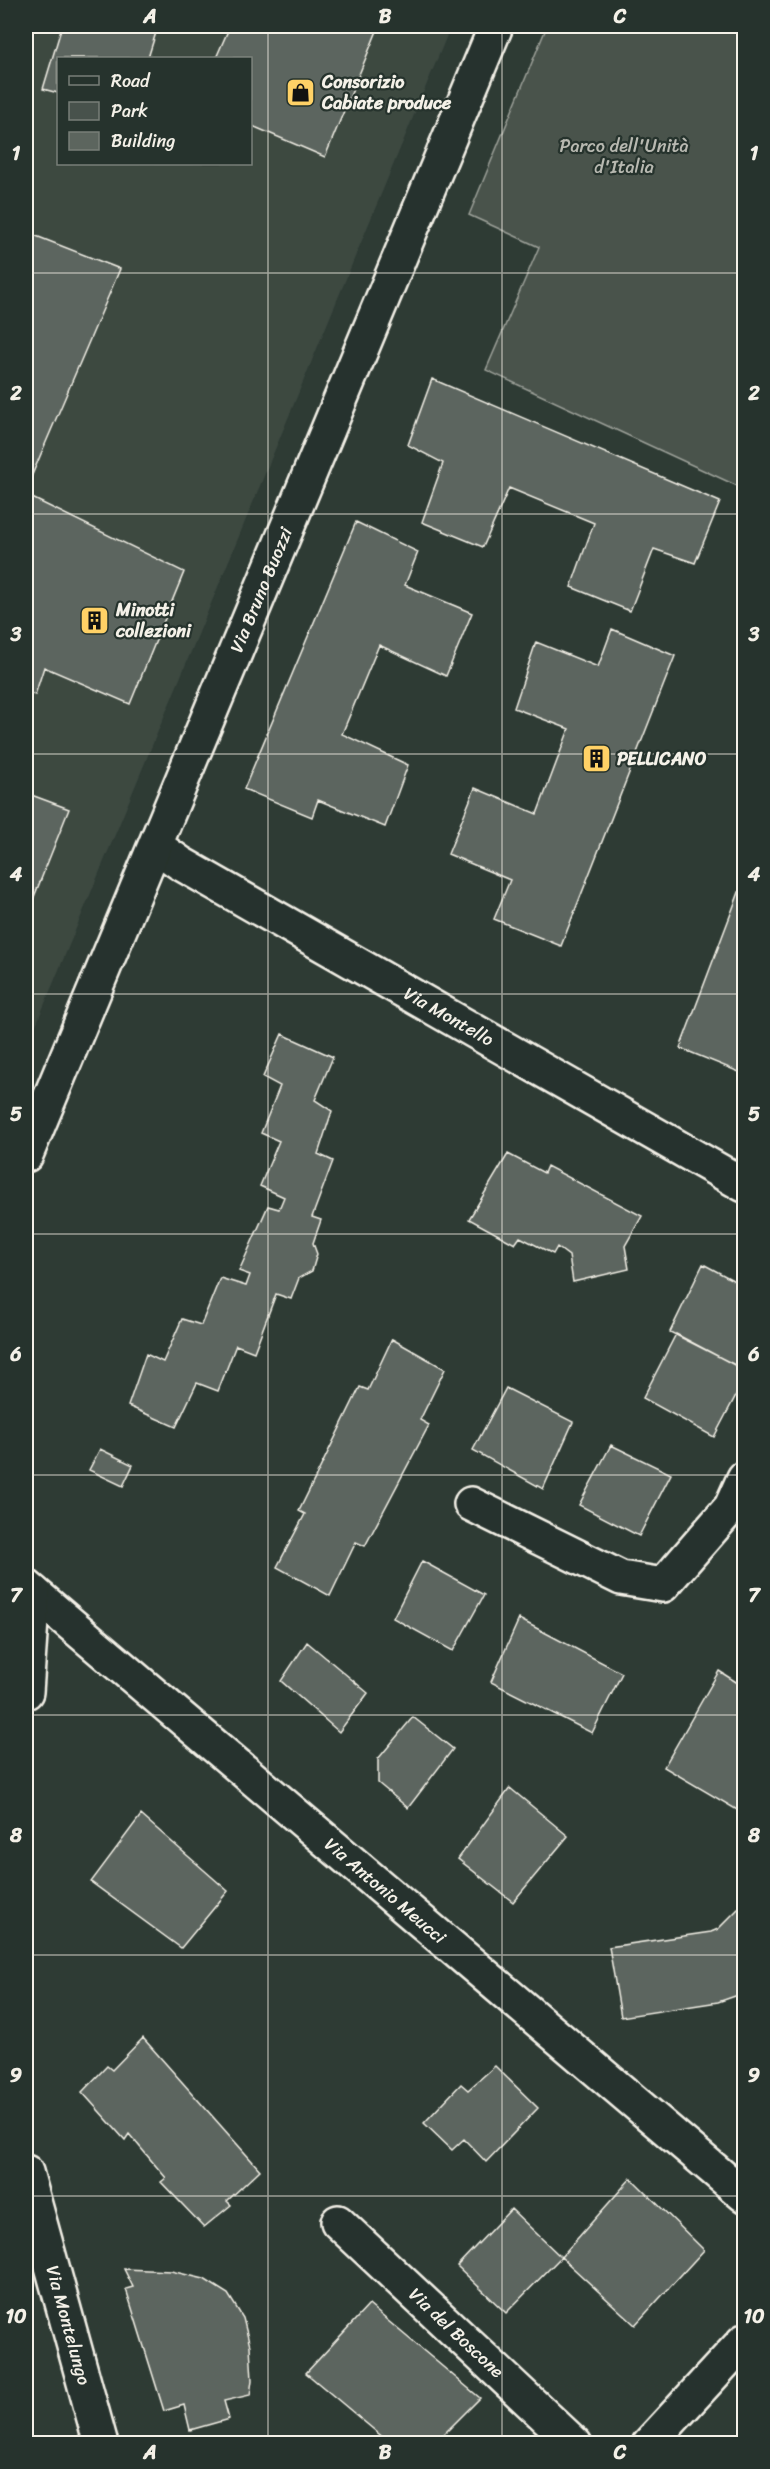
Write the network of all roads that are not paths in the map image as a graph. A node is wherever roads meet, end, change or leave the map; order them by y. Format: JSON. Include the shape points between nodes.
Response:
{"nodes":[{"id":1,"x":496,"y":26,"type":"edge"},
{"id":2,"x":156,"y":846,"type":"junction"},
{"id":3,"x":26,"y":1155,"type":"edge"},
{"id":4,"x":744,"y":1185,"type":"edge"},
{"id":5,"x":744,"y":1478,"type":"edge"},
{"id":6,"x":471,"y":1504,"type":"dead end"},
{"id":7,"x":29,"y":1589,"type":"edge"},
{"id":8,"x":26,"y":1692,"type":"edge"},
{"id":9,"x":26,"y":2172,"type":"edge"},
{"id":10,"x":744,"y":2195,"type":"edge"},
{"id":11,"x":338,"y":2222,"type":"dead end"},
{"id":12,"x":744,"y":2341,"type":"edge"},
{"id":13,"x":101,"y":2444,"type":"edge"},
{"id":14,"x":575,"y":2444,"type":"edge"},
{"id":15,"x":650,"y":2444,"type":"edge"}],
"edges":[{"from":1,"to":2,"type":"street","name":"Via Bruno Buozzi"},
{"from":2,"to":3,"type":"street","name":"Via Bruno Buozzi"},
{"from":2,"to":4,"type":"street","name":"Via Montello","via":[[372,975]]},
{"from":5,"to":6,"type":"street","via":[[731,1507],[663,1585],[621,1578]]},
{"from":7,"to":8,"type":"street"},
{"from":7,"to":10,"type":"street","name":"Via Antonio Meucci"},
{"from":9,"to":13,"type":"street","name":"Via Montelungo"},
{"from":11,"to":14,"type":"street","name":"Via del Boscone"},
{"from":12,"to":15,"type":"street"}]}
